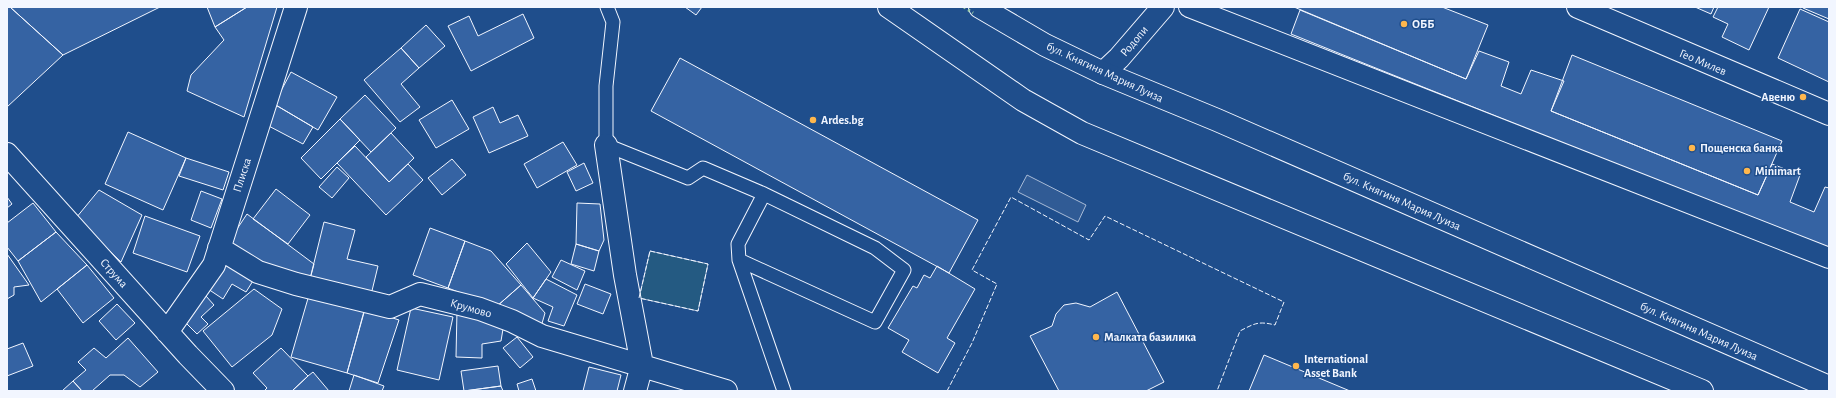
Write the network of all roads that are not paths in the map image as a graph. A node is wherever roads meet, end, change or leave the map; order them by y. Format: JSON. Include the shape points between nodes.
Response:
{"nodes":[{"id":1,"x":296,"y":7,"type":"edge"},
{"id":2,"x":607,"y":7,"type":"edge"},
{"id":3,"x":889,"y":7,"type":"edge"},
{"id":4,"x":980,"y":7,"type":"edge"},
{"id":5,"x":1163,"y":7,"type":"edge"},
{"id":6,"x":1189,"y":7,"type":"edge"},
{"id":7,"x":1578,"y":7,"type":"edge"},
{"id":8,"x":1610,"y":14,"type":"edge"},
{"id":9,"x":1103,"y":73,"type":"junction"},
{"id":10,"x":1829,"y":114,"type":"edge"},
{"id":11,"x":606,"y":145,"type":"junction"},
{"id":12,"x":7,"y":154,"type":"edge"},
{"id":13,"x":764,"y":194,"type":"junction"},
{"id":14,"x":219,"y":248,"type":"junction"},
{"id":15,"x":1829,"y":258,"type":"edge"},
{"id":16,"x":739,"y":260,"type":"junction"},
{"id":17,"x":167,"y":332,"type":"junction"},
{"id":18,"x":642,"y":365,"type":"junction"},
{"id":19,"x":1829,"y":387,"type":"edge"},
{"id":20,"x":223,"y":391,"type":"edge"},
{"id":21,"x":635,"y":391,"type":"edge"},
{"id":22,"x":726,"y":391,"type":"edge"},
{"id":23,"x":784,"y":391,"type":"edge"},
{"id":24,"x":1702,"y":391,"type":"edge"}],
"edges":[{"from":1,"to":14,"type":"street","name":"Плиска"},
{"from":2,"to":11,"type":"lane","via":[[613,22],[606,86]]},
{"from":3,"to":24,"type":"street","via":[[1023,100],[1082,133]]},
{"from":4,"to":9,"type":"street","name":"бул. Княгиня Мария Луиза","via":[[1045,45]]},
{"from":5,"to":9,"type":"street","name":"Родопи"},
{"from":6,"to":15,"type":"street"},
{"from":7,"to":8,"type":"street","name":"Гео Милев"},
{"from":8,"to":10,"type":"street","name":"Гео Милев"},
{"from":9,"to":19,"type":"street","name":"бул. Княгиня Мария Луиза","via":[[1217,120]]},
{"from":11,"to":13,"type":"lane","via":[[688,178],[704,168]]},
{"from":11,"to":18,"type":"street","via":[[625,275]]},
{"from":12,"to":17,"type":"street","name":"Струма"},
{"from":13,"to":16,"type":"lane","via":[[738,244]]},
{"from":13,"to":16,"type":"lane","via":[[875,248],[904,270],[875,322]]},
{"from":14,"to":17,"type":"street","name":"Плиска","via":[[214,265]]},
{"from":14,"to":18,"type":"street","name":"Крумово","via":[[258,272],[296,284],[390,307],[420,294],[480,309],[542,336]]},
{"from":16,"to":23,"type":"lane"},
{"from":17,"to":20,"type":"street","name":"Струма"},
{"from":18,"to":21,"type":"street"},
{"from":18,"to":22,"type":"street","name":"Крумово"}]}
